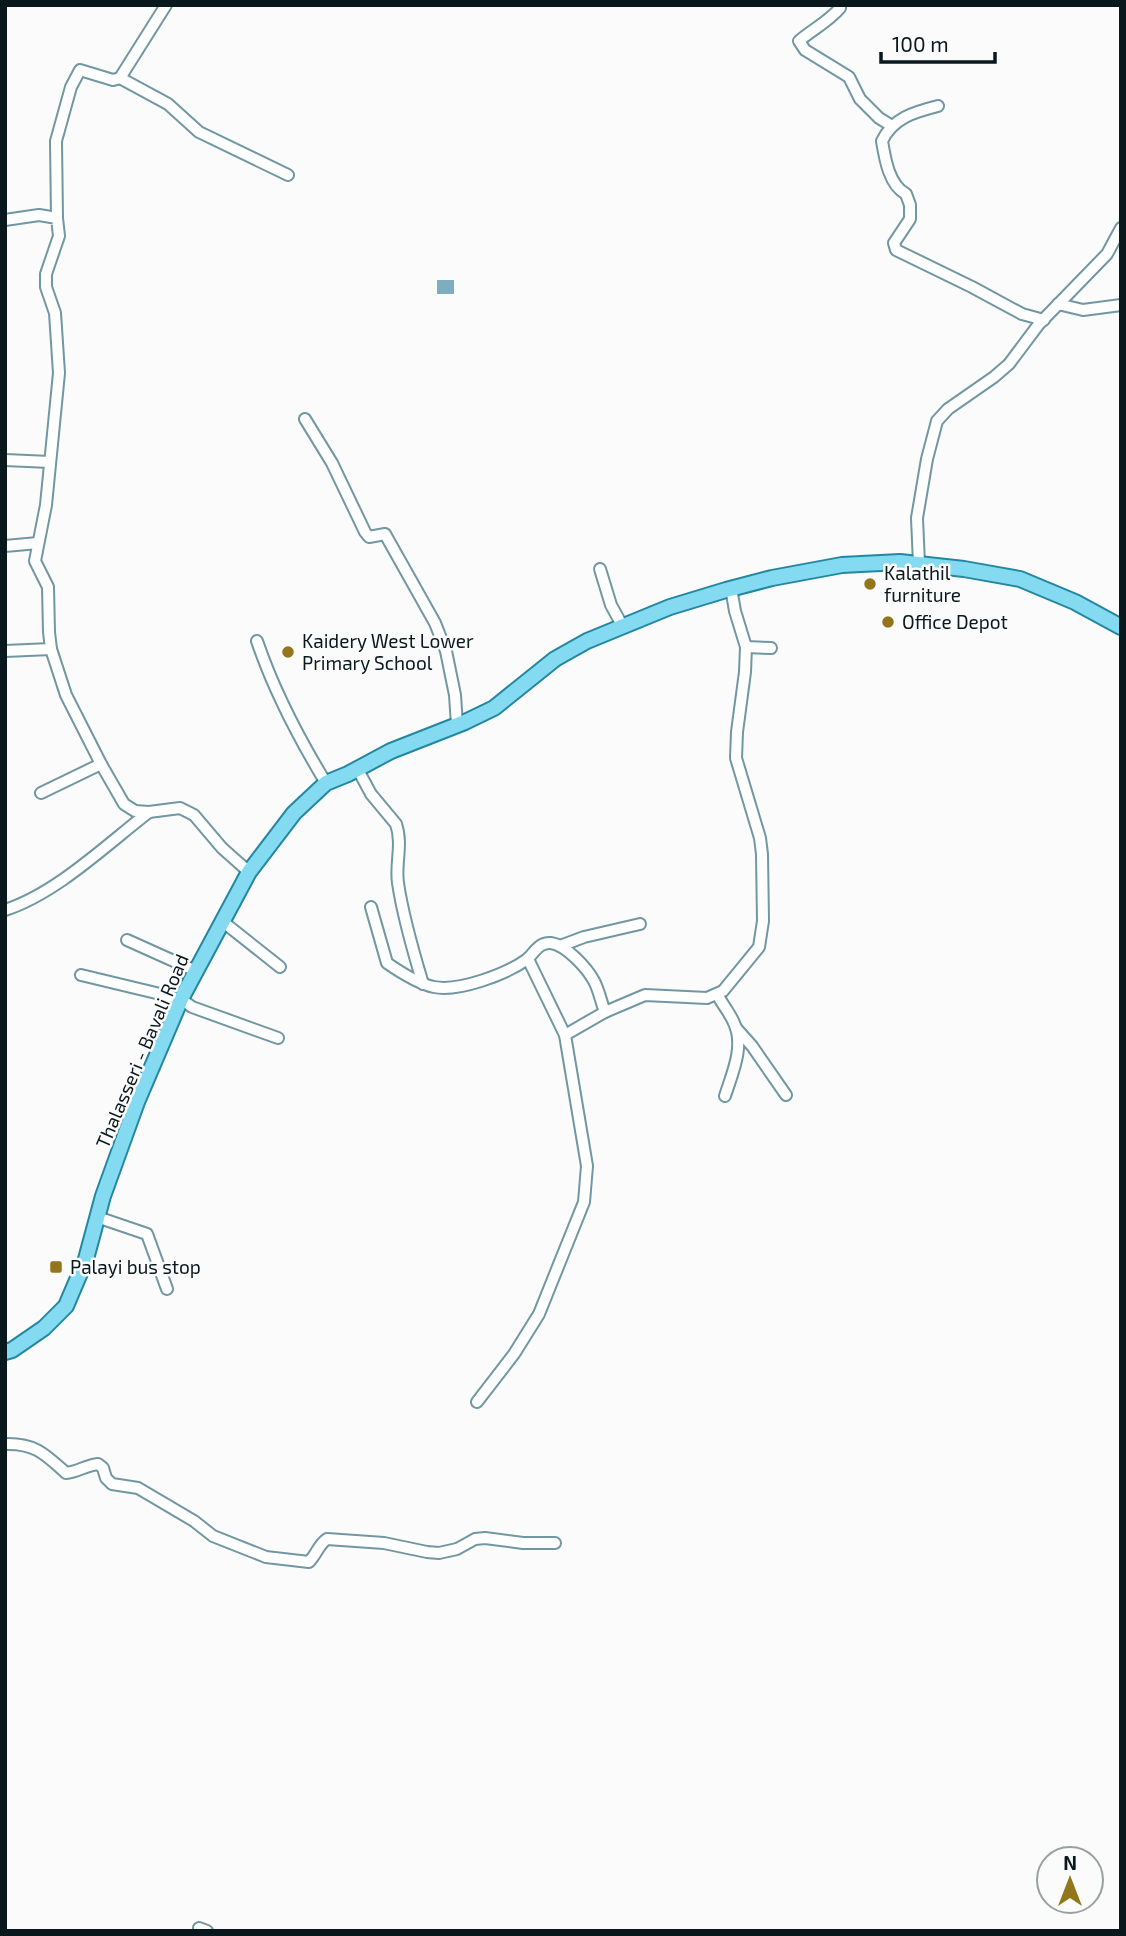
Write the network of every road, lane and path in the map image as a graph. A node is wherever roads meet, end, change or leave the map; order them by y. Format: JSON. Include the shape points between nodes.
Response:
{"nodes":[{"id":1,"x":166,"y":5,"type":"edge"},
{"id":2,"x":840,"y":5,"type":"edge"},
{"id":3,"x":120,"y":78,"type":"junction"},
{"id":4,"x":938,"y":106,"type":"dead end"},
{"id":5,"x":892,"y":126,"type":"junction"},
{"id":6,"x":288,"y":175,"type":"dead end"},
{"id":7,"x":57,"y":218,"type":"junction"},
{"id":8,"x":5,"y":220,"type":"edge"},
{"id":9,"x":1121,"y":228,"type":"edge"},
{"id":10,"x":1058,"y":304,"type":"junction"},
{"id":11,"x":1121,"y":305,"type":"edge"},
{"id":12,"x":1044,"y":320,"type":"junction"},
{"id":13,"x":305,"y":419,"type":"dead end"},
{"id":14,"x":5,"y":460,"type":"edge"},
{"id":15,"x":50,"y":462,"type":"junction"},
{"id":16,"x":38,"y":543,"type":"junction"},
{"id":17,"x":5,"y":546,"type":"edge"},
{"id":18,"x":919,"y":564,"type":"junction"},
{"id":19,"x":600,"y":569,"type":"dead end"},
{"id":20,"x":731,"y":588,"type":"junction"},
{"id":21,"x":623,"y":627,"type":"junction"},
{"id":22,"x":1121,"y":627,"type":"edge"},
{"id":23,"x":257,"y":641,"type":"dead end"},
{"id":24,"x":746,"y":648,"type":"junction"},
{"id":25,"x":771,"y":648,"type":"dead end"},
{"id":26,"x":51,"y":649,"type":"junction"},
{"id":27,"x":5,"y":651,"type":"edge"},
{"id":28,"x":457,"y":725,"type":"junction"},
{"id":29,"x":101,"y":764,"type":"junction"},
{"id":30,"x":358,"y":768,"type":"junction"},
{"id":31,"x":326,"y":783,"type":"junction"},
{"id":32,"x":41,"y":793,"type":"dead end"},
{"id":33,"x":149,"y":812,"type":"junction"},
{"id":34,"x":249,"y":872,"type":"junction"},
{"id":35,"x":371,"y":907,"type":"dead end"},
{"id":36,"x":5,"y":910,"type":"edge"},
{"id":37,"x":222,"y":921,"type":"junction"},
{"id":38,"x":640,"y":924,"type":"dead end"},
{"id":39,"x":128,"y":940,"type":"dead end"},
{"id":40,"x":560,"y":946,"type":"junction"},
{"id":41,"x":528,"y":959,"type":"junction"},
{"id":42,"x":280,"y":967,"type":"dead end"},
{"id":43,"x":196,"y":971,"type":"junction"},
{"id":44,"x":81,"y":975,"type":"dead end"},
{"id":45,"x":423,"y":984,"type":"junction"},
{"id":46,"x":717,"y":994,"type":"junction"},
{"id":47,"x":181,"y":999,"type":"junction"},
{"id":48,"x":605,"y":1012,"type":"junction"},
{"id":49,"x":736,"y":1028,"type":"junction"},
{"id":50,"x":565,"y":1035,"type":"junction"},
{"id":51,"x":278,"y":1038,"type":"dead end"},
{"id":52,"x":786,"y":1095,"type":"dead end"},
{"id":53,"x":725,"y":1096,"type":"dead end"},
{"id":54,"x":97,"y":1217,"type":"junction"},
{"id":55,"x":167,"y":1289,"type":"dead end"},
{"id":56,"x":5,"y":1352,"type":"edge"},
{"id":57,"x":477,"y":1402,"type":"dead end"},
{"id":58,"x":5,"y":1444,"type":"edge"},
{"id":59,"x":555,"y":1543,"type":"dead end"}],
"edges":[{"from":1,"to":3,"type":"street"},
{"from":2,"to":5,"type":"street","via":[[831,19],[799,41],[849,77],[860,99]]},
{"from":3,"to":6,"type":"street","via":[[168,104],[199,132]]},
{"from":3,"to":7,"type":"street","via":[[80,70],[71,87],[55,141]]},
{"from":4,"to":5,"type":"street","via":[[905,116]]},
{"from":5,"to":12,"type":"street","via":[[882,141],[884,152],[894,184],[910,205],[910,219],[894,243],[897,250],[1022,314]]},
{"from":7,"to":8,"type":"street","via":[[39,215]]},
{"from":7,"to":15,"type":"street","via":[[58,236],[46,274],[55,313],[59,373]]},
{"from":9,"to":10,"type":"street","via":[[1107,254]]},
{"from":10,"to":11,"type":"street","via":[[1083,310]]},
{"from":10,"to":12,"type":"street"},
{"from":12,"to":18,"type":"street","via":[[1009,364],[937,421],[917,518]]},
{"from":13,"to":28,"type":"street","via":[[365,532],[369,537],[385,534],[435,624],[446,651]]},
{"from":14,"to":15,"type":"street"},
{"from":15,"to":16,"type":"street"},
{"from":16,"to":17,"type":"street"},
{"from":16,"to":26,"type":"street","via":[[35,561],[48,587]]},
{"from":18,"to":20,"type":"main road","name":"Thalasseri - Bavali Road","via":[[842,565]]},
{"from":18,"to":22,"type":"main road","name":"Thalasseri - Bavali Road","via":[[1020,579]]},
{"from":19,"to":21,"type":"street"},
{"from":20,"to":21,"type":"main road","name":"Thalasseri - Bavali Road"},
{"from":20,"to":24,"type":"street"},
{"from":21,"to":28,"type":"main road","name":"Thalasseri - Bavali Road","via":[[587,640],[555,659],[494,708]]},
{"from":23,"to":31,"type":"street","via":[[273,684]]},
{"from":24,"to":25,"type":"street"},
{"from":24,"to":46,"type":"street","via":[[736,758],[760,838],[763,921],[759,947]]},
{"from":26,"to":27,"type":"street"},
{"from":26,"to":29,"type":"street","via":[[66,695]]},
{"from":28,"to":30,"type":"main road","name":"Thalasseri - Bavali Road"},
{"from":29,"to":32,"type":"street"},
{"from":29,"to":33,"type":"street","via":[[124,804]]},
{"from":30,"to":31,"type":"main road","name":"Thalasseri - Bavali Road"},
{"from":30,"to":45,"type":"street","via":[[370,794],[398,830],[397,881]]},
{"from":31,"to":34,"type":"main road","name":"Thalasseri - Bavali Road","via":[[294,813]]},
{"from":33,"to":34,"type":"street","via":[[180,808],[194,815]]},
{"from":33,"to":36,"type":"street","via":[[58,883]]},
{"from":34,"to":37,"type":"main road","name":"Thalasseri - Bavali Road"},
{"from":35,"to":45,"type":"street","via":[[387,963]]},
{"from":37,"to":42,"type":"street"},
{"from":37,"to":43,"type":"main road","name":"Thalasseri - Bavali Road"},
{"from":38,"to":40,"type":"street"},
{"from":39,"to":43,"type":"street"},
{"from":40,"to":41,"type":"street","via":[[540,945]]},
{"from":40,"to":48,"type":"street","via":[[593,979]]},
{"from":41,"to":45,"type":"street","via":[[473,982],[443,988]]},
{"from":41,"to":50,"type":"street"},
{"from":43,"to":47,"type":"main road","name":"Thalasseri - Bavali Road"},
{"from":44,"to":47,"type":"street"},
{"from":46,"to":48,"type":"street","via":[[708,998],[645,995]]},
{"from":46,"to":49,"type":"street"},
{"from":47,"to":51,"type":"street"},
{"from":47,"to":54,"type":"main road","name":"Thalasseri - Bavali Road","via":[[137,1102]]},
{"from":48,"to":50,"type":"street"},
{"from":49,"to":52,"type":"street"},
{"from":49,"to":53,"type":"street","via":[[737,1053]]},
{"from":50,"to":57,"type":"street","via":[[587,1166],[584,1202],[540,1314]]},
{"from":54,"to":55,"type":"street","via":[[147,1234]]},
{"from":54,"to":56,"type":"main road","name":"Thalasseri - Bavali Road","via":[[66,1306],[44,1328]]},
{"from":58,"to":59,"type":"street","via":[[29,1445],[66,1473],[98,1464],[112,1484],[138,1488],[213,1536],[266,1557],[309,1562],[327,1539],[439,1553],[485,1538]]}]}
